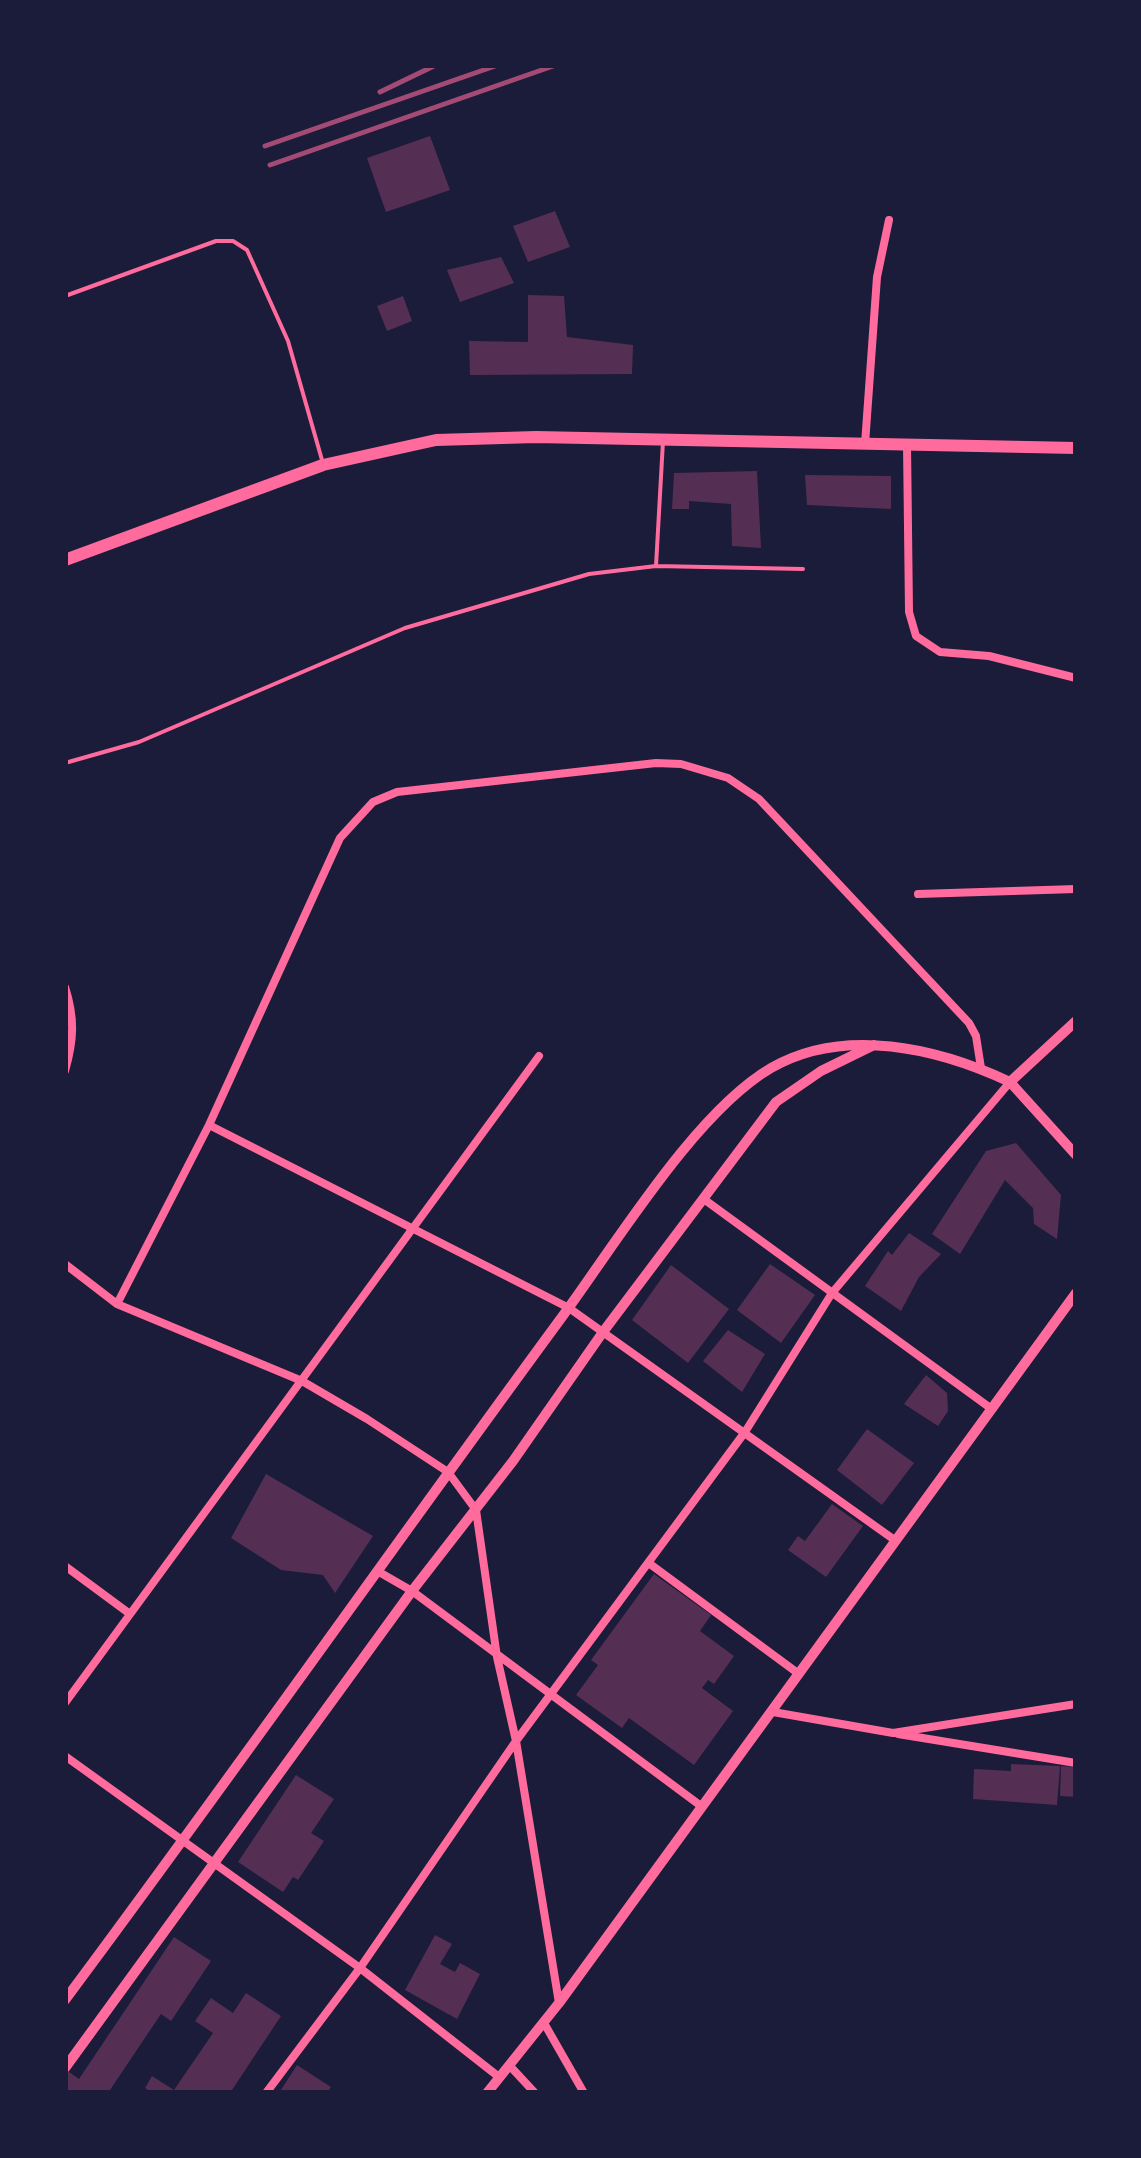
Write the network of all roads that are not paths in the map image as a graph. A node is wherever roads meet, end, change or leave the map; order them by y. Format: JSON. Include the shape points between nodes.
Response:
{"nodes":[{"id":1,"x":889,"y":220,"type":"dead end"},
{"id":2,"x":65,"y":296,"type":"edge"},
{"id":3,"x":663,"y":440,"type":"junction"},
{"id":4,"x":865,"y":444,"type":"junction"},
{"id":5,"x":907,"y":444,"type":"junction"},
{"id":6,"x":1076,"y":448,"type":"edge"},
{"id":7,"x":323,"y":464,"type":"junction"},
{"id":8,"x":65,"y":560,"type":"edge"},
{"id":9,"x":656,"y":566,"type":"junction"},
{"id":10,"x":804,"y":569,"type":"dead end"},
{"id":11,"x":1076,"y":678,"type":"edge"},
{"id":12,"x":65,"y":763,"type":"edge"},
{"id":13,"x":1076,"y":888,"type":"edge"},
{"id":14,"x":918,"y":894,"type":"dead end"},
{"id":15,"x":65,"y":987,"type":"edge"},
{"id":16,"x":1076,"y":1021,"type":"edge"},
{"id":17,"x":874,"y":1044,"type":"junction"},
{"id":18,"x":540,"y":1056,"type":"dead end"},
{"id":19,"x":981,"y":1068,"type":"junction"},
{"id":20,"x":65,"y":1071,"type":"edge"},
{"id":21,"x":1010,"y":1082,"type":"junction"},
{"id":22,"x":209,"y":1125,"type":"junction"},
{"id":23,"x":1076,"y":1155,"type":"edge"},
{"id":24,"x":705,"y":1200,"type":"junction"},
{"id":25,"x":415,"y":1230,"type":"junction"},
{"id":26,"x":65,"y":1264,"type":"edge"},
{"id":27,"x":832,"y":1293,"type":"junction"},
{"id":28,"x":1076,"y":1293,"type":"edge"},
{"id":29,"x":116,"y":1304,"type":"junction"},
{"id":30,"x":569,"y":1308,"type":"junction"},
{"id":31,"x":603,"y":1332,"type":"junction"},
{"id":32,"x":302,"y":1381,"type":"junction"},
{"id":33,"x":989,"y":1407,"type":"junction"},
{"id":34,"x":745,"y":1432,"type":"junction"},
{"id":35,"x":448,"y":1472,"type":"junction"},
{"id":36,"x":476,"y":1510,"type":"junction"},
{"id":37,"x":896,"y":1541,"type":"junction"},
{"id":38,"x":650,"y":1564,"type":"junction"},
{"id":39,"x":65,"y":1566,"type":"edge"},
{"id":40,"x":379,"y":1572,"type":"junction"},
{"id":41,"x":412,"y":1591,"type":"junction"},
{"id":42,"x":130,"y":1614,"type":"junction"},
{"id":43,"x":497,"y":1656,"type":"junction"},
{"id":44,"x":799,"y":1674,"type":"junction"},
{"id":45,"x":551,"y":1694,"type":"junction"},
{"id":46,"x":65,"y":1704,"type":"edge"},
{"id":47,"x":1076,"y":1704,"type":"edge"},
{"id":48,"x":773,"y":1712,"type":"junction"},
{"id":49,"x":893,"y":1733,"type":"junction"},
{"id":50,"x":516,"y":1742,"type":"junction"},
{"id":51,"x":65,"y":1756,"type":"edge"},
{"id":52,"x":1076,"y":1763,"type":"edge"},
{"id":53,"x":702,"y":1806,"type":"junction"},
{"id":54,"x":182,"y":1844,"type":"junction"},
{"id":55,"x":215,"y":1865,"type":"junction"},
{"id":56,"x":360,"y":1968,"type":"junction"},
{"id":57,"x":65,"y":2000,"type":"edge"},
{"id":58,"x":559,"y":2004,"type":"junction"},
{"id":59,"x":544,"y":2023,"type":"junction"},
{"id":60,"x":509,"y":2065,"type":"junction"},
{"id":61,"x":65,"y":2068,"type":"edge"},
{"id":62,"x":499,"y":2076,"type":"junction"},
{"id":63,"x":266,"y":2093,"type":"edge"},
{"id":64,"x":487,"y":2093,"type":"edge"},
{"id":65,"x":535,"y":2093,"type":"edge"},
{"id":66,"x":584,"y":2093,"type":"edge"}],
"edges":[{"from":1,"to":4,"type":"street","via":[[877,278]]},
{"from":2,"to":7,"type":"lane","via":[[216,241],[247,250],[288,342]]},
{"from":3,"to":4,"type":"main road"},
{"from":3,"to":7,"type":"main road","via":[[436,440]]},
{"from":3,"to":9,"type":"lane"},
{"from":4,"to":5,"type":"main road"},
{"from":5,"to":6,"type":"main road"},
{"from":5,"to":11,"type":"street","via":[[916,636],[940,652],[988,656]]},
{"from":7,"to":8,"type":"main road"},
{"from":9,"to":10,"type":"lane"},
{"from":9,"to":12,"type":"lane","via":[[588,574],[405,628],[139,742]]},
{"from":13,"to":14,"type":"street"},
{"from":15,"to":20,"type":"street","via":[[74,1016]]},
{"from":16,"to":21,"type":"street"},
{"from":17,"to":19,"type":"street"},
{"from":17,"to":24,"type":"street","via":[[776,1102]]},
{"from":17,"to":30,"type":"street","via":[[809,1052],[734,1093]]},
{"from":18,"to":25,"type":"street"},
{"from":19,"to":21,"type":"street"},
{"from":19,"to":22,"type":"street","via":[[969,1024],[758,799],[728,778],[656,763],[398,792],[373,802],[340,838]]},
{"from":21,"to":23,"type":"street"},
{"from":21,"to":27,"type":"street"},
{"from":22,"to":25,"type":"street"},
{"from":22,"to":29,"type":"street"},
{"from":24,"to":27,"type":"street"},
{"from":24,"to":31,"type":"street"},
{"from":25,"to":30,"type":"street"},
{"from":25,"to":32,"type":"street"},
{"from":26,"to":29,"type":"street"},
{"from":27,"to":33,"type":"street"},
{"from":27,"to":34,"type":"street"},
{"from":28,"to":33,"type":"street"},
{"from":29,"to":32,"type":"street"},
{"from":30,"to":31,"type":"street"},
{"from":30,"to":35,"type":"street"},
{"from":31,"to":34,"type":"street"},
{"from":31,"to":36,"type":"street"},
{"from":32,"to":35,"type":"street"},
{"from":32,"to":42,"type":"street"},
{"from":33,"to":37,"type":"street"},
{"from":34,"to":37,"type":"street"},
{"from":34,"to":38,"type":"street"},
{"from":35,"to":36,"type":"street"},
{"from":35,"to":40,"type":"street"},
{"from":36,"to":41,"type":"street"},
{"from":36,"to":43,"type":"street"},
{"from":37,"to":44,"type":"street"},
{"from":38,"to":44,"type":"street"},
{"from":38,"to":45,"type":"street"},
{"from":39,"to":42,"type":"street"},
{"from":40,"to":41,"type":"street"},
{"from":40,"to":54,"type":"street"},
{"from":41,"to":43,"type":"street"},
{"from":41,"to":55,"type":"street"},
{"from":42,"to":46,"type":"street"},
{"from":43,"to":45,"type":"street"},
{"from":43,"to":50,"type":"street"},
{"from":44,"to":48,"type":"street"},
{"from":45,"to":50,"type":"street"},
{"from":45,"to":53,"type":"street"},
{"from":47,"to":49,"type":"street"},
{"from":48,"to":49,"type":"street"},
{"from":48,"to":53,"type":"street"},
{"from":49,"to":52,"type":"street"},
{"from":50,"to":56,"type":"street"},
{"from":50,"to":58,"type":"street"},
{"from":51,"to":54,"type":"street"},
{"from":53,"to":58,"type":"street"},
{"from":54,"to":55,"type":"street"},
{"from":54,"to":57,"type":"street"},
{"from":55,"to":56,"type":"street"},
{"from":55,"to":61,"type":"street"},
{"from":56,"to":62,"type":"street"},
{"from":56,"to":63,"type":"street"},
{"from":58,"to":59,"type":"street"},
{"from":59,"to":60,"type":"street"},
{"from":59,"to":66,"type":"street"},
{"from":60,"to":62,"type":"street"},
{"from":60,"to":65,"type":"street"},
{"from":62,"to":64,"type":"street"}]}
